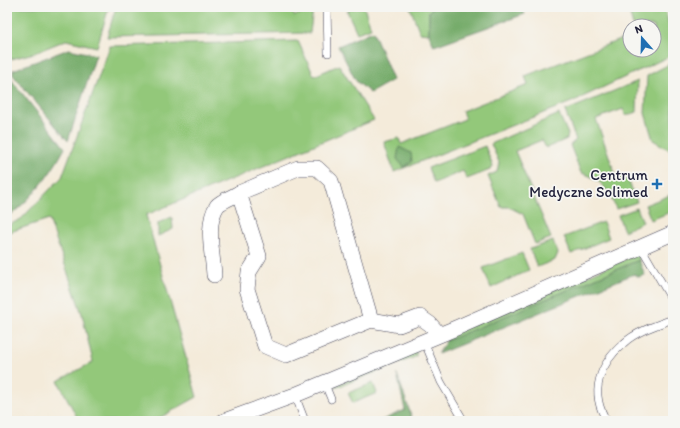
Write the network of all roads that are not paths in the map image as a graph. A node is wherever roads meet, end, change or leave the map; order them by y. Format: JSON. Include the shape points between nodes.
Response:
{"nodes":[{"id":1,"x":327,"y":7,"type":"edge"},
{"id":2,"x":328,"y":53,"type":"dead end"},
{"id":3,"x":239,"y":193,"type":"junction"},
{"id":4,"x":673,"y":233,"type":"edge"},
{"id":5,"x":641,"y":247,"type":"junction"},
{"id":6,"x":214,"y":275,"type":"dead end"},
{"id":7,"x":673,"y":302,"type":"edge"},
{"id":8,"x":673,"y":319,"type":"edge"},
{"id":9,"x":371,"y":320,"type":"junction"},
{"id":10,"x":439,"y":334,"type":"junction"},
{"id":11,"x":424,"y":341,"type":"junction"},
{"id":12,"x":324,"y":382,"type":"junction"},
{"id":13,"x":295,"y":395,"type":"junction"},
{"id":14,"x":331,"y":399,"type":"dead end"},
{"id":15,"x":224,"y":421,"type":"edge"},
{"id":16,"x":305,"y":421,"type":"edge"},
{"id":17,"x":464,"y":421,"type":"edge"},
{"id":18,"x":607,"y":421,"type":"edge"}],
"edges":[{"from":1,"to":2,"type":"lane"},
{"from":3,"to":6,"type":"street","via":[[218,205],[213,216],[211,230]]},
{"from":3,"to":9,"type":"street","via":[[298,168],[317,168],[322,172],[331,181]]},
{"from":3,"to":9,"type":"street","via":[[259,256],[249,272],[247,289],[265,346],[286,356]]},
{"from":4,"to":5,"type":"street"},
{"from":5,"to":7,"type":"lane"},
{"from":5,"to":10,"type":"street"},
{"from":8,"to":18,"type":"lane","via":[[653,326],[624,342],[604,364],[597,385],[600,410]]},
{"from":9,"to":10,"type":"street","via":[[399,325],[420,317]]},
{"from":10,"to":11,"type":"street"},
{"from":11,"to":12,"type":"street"},
{"from":11,"to":17,"type":"lane","via":[[441,382]]},
{"from":12,"to":13,"type":"street"},
{"from":12,"to":14,"type":"lane"},
{"from":13,"to":15,"type":"street"},
{"from":13,"to":16,"type":"lane"}]}
